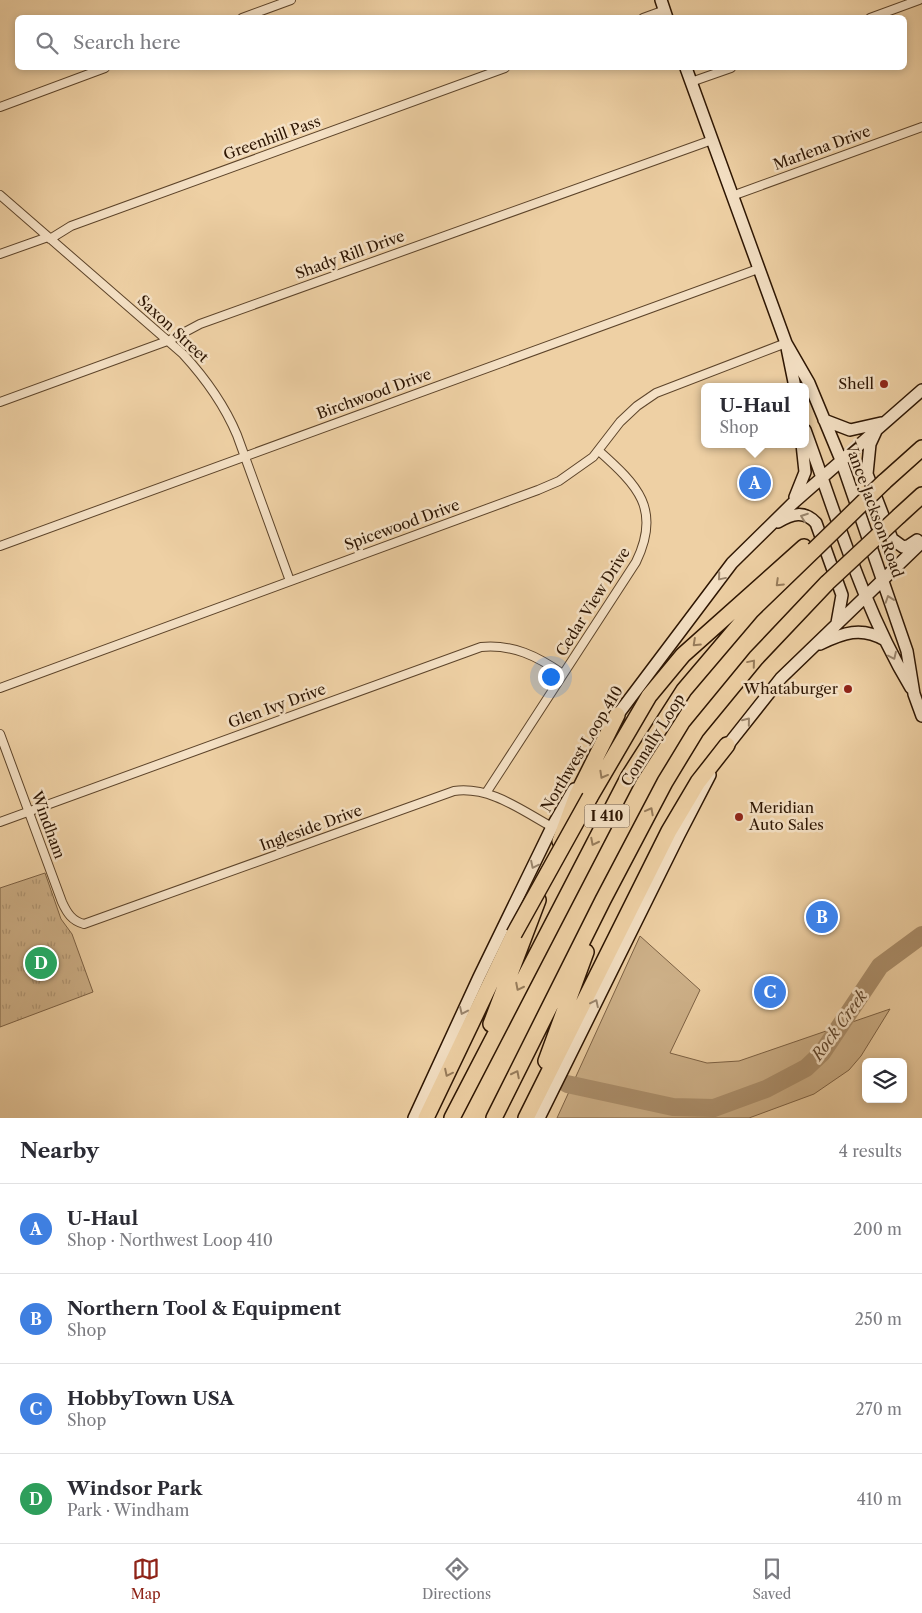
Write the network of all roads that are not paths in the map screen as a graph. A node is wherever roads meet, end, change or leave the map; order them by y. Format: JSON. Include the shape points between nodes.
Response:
{"nodes":[{"id":1,"x":291,"y":0,"type":"edge"},
{"id":2,"x":919,"y":0,"type":"edge"},
{"id":3,"x":664,"y":9,"type":"edge"},
{"id":4,"x":250,"y":15,"type":"edge"},
{"id":5,"x":650,"y":15,"type":"edge"},
{"id":6,"x":878,"y":15,"type":"edge"},
{"id":7,"x":101,"y":70,"type":"edge"},
{"id":8,"x":500,"y":70,"type":"edge"},
{"id":9,"x":687,"y":70,"type":"edge"},
{"id":10,"x":725,"y":70,"type":"edge"},
{"id":11,"x":691,"y":82,"type":"junction"},
{"id":12,"x":0,"y":107,"type":"edge"},
{"id":13,"x":922,"y":127,"type":"edge"},
{"id":14,"x":712,"y":140,"type":"junction"},
{"id":15,"x":0,"y":195,"type":"edge"},
{"id":16,"x":732,"y":196,"type":"junction"},
{"id":17,"x":49,"y":238,"type":"junction"},
{"id":18,"x":0,"y":254,"type":"edge"},
{"id":19,"x":758,"y":269,"type":"junction"},
{"id":20,"x":166,"y":340,"type":"junction"},
{"id":21,"x":786,"y":343,"type":"junction"},
{"id":22,"x":794,"y":383,"type":"edge"},
{"id":23,"x":922,"y":390,"type":"edge"},
{"id":24,"x":0,"y":402,"type":"edge"},
{"id":25,"x":824,"y":420,"type":"junction"},
{"id":26,"x":882,"y":425,"type":"junction"},
{"id":27,"x":809,"y":441,"type":"edge"},
{"id":28,"x":802,"y":448,"type":"edge"},
{"id":29,"x":922,"y":448,"type":"edge"},
{"id":30,"x":599,"y":451,"type":"junction"},
{"id":31,"x":245,"y":456,"type":"junction"},
{"id":32,"x":841,"y":460,"type":"junction"},
{"id":33,"x":822,"y":477,"type":"junction"},
{"id":34,"x":922,"y":495,"type":"edge"},
{"id":35,"x":792,"y":504,"type":"junction"},
{"id":36,"x":766,"y":529,"type":"junction"},
{"id":37,"x":922,"y":536,"type":"edge"},
{"id":38,"x":922,"y":542,"type":"edge"},
{"id":39,"x":813,"y":545,"type":"junction"},
{"id":40,"x":0,"y":546,"type":"edge"},
{"id":41,"x":883,"y":579,"type":"junction"},
{"id":42,"x":290,"y":581,"type":"junction"},
{"id":43,"x":864,"y":596,"type":"junction"},
{"id":44,"x":837,"y":623,"type":"junction"},
{"id":45,"x":885,"y":640,"type":"junction"},
{"id":46,"x":809,"y":650,"type":"junction"},
{"id":47,"x":564,"y":674,"type":"junction"},
{"id":48,"x":0,"y":688,"type":"edge"},
{"id":49,"x":914,"y":694,"type":"junction"},
{"id":50,"x":617,"y":715,"type":"junction"},
{"id":51,"x":922,"y":716,"type":"edge"},
{"id":52,"x":0,"y":734,"type":"edge"},
{"id":53,"x":727,"y":745,"type":"junction"},
{"id":54,"x":486,"y":793,"type":"junction"},
{"id":55,"x":29,"y":812,"type":"junction"},
{"id":56,"x":0,"y":822,"type":"edge"},
{"id":57,"x":552,"y":826,"type":"junction"},
{"id":58,"x":603,"y":900,"type":"junction"},
{"id":59,"x":77,"y":922,"type":"joint"},
{"id":60,"x":463,"y":1095,"type":"junction"},
{"id":61,"x":414,"y":1118,"type":"edge"},
{"id":62,"x":426,"y":1118,"type":"edge"},
{"id":63,"x":452,"y":1118,"type":"edge"},
{"id":64,"x":494,"y":1118,"type":"edge"},
{"id":65,"x":525,"y":1118,"type":"edge"},
{"id":66,"x":540,"y":1118,"type":"edge"}],
"edges":[{"from":1,"to":4,"type":"street"},
{"from":2,"to":6,"type":"street"},
{"from":3,"to":5,"type":"street"},
{"from":7,"to":12,"type":"street"},
{"from":8,"to":17,"type":"street","name":"Greenhill Pass","via":[[71,226]]},
{"from":9,"to":11,"type":"main road","name":"Vance Jackson Road"},
{"from":10,"to":11,"type":"street"},
{"from":11,"to":14,"type":"main road","name":"Vance Jackson Road"},
{"from":13,"to":16,"type":"street","name":"Marlena Drive"},
{"from":14,"to":16,"type":"main road","name":"Vance Jackson Road"},
{"from":14,"to":20,"type":"street","name":"Shady Rill Drive","via":[[200,324]]},
{"from":15,"to":17,"type":"street","name":"Saxon Street"},
{"from":16,"to":19,"type":"main road","name":"Vance Jackson Road"},
{"from":17,"to":18,"type":"street","name":"Greenhill Pass"},
{"from":17,"to":20,"type":"street","name":"Saxon Street"},
{"from":19,"to":21,"type":"main road","name":"Vance Jackson Road"},
{"from":19,"to":31,"type":"street","name":"Birchwood Drive"},
{"from":20,"to":24,"type":"street","name":"Shady Rill Drive"},
{"from":20,"to":31,"type":"street","name":"Saxon Street","via":[[208,381],[229,415]]},
{"from":21,"to":22,"type":"main road","name":"Vance Jackson Road"},
{"from":21,"to":25,"type":"main road","name":"Vance Jackson Road","via":[[809,383]]},
{"from":21,"to":30,"type":"street","name":"Spicewood Drive","via":[[656,393],[620,422]]},
{"from":23,"to":26,"type":"main road","name":"Northwest Loop 410"},
{"from":25,"to":26,"type":"main road","via":[[850,430]]},
{"from":25,"to":32,"type":"main road","name":"Vance Jackson Road"},
{"from":26,"to":32,"type":"main road","name":"Northwest Loop 410"},
{"from":26,"to":37,"type":"main road","via":[[870,444],[867,474],[892,539],[903,547]]},
{"from":27,"to":33,"type":"main road","name":"Vance Jackson Road"},
{"from":28,"to":35,"type":"main road","via":[[805,472]]},
{"from":29,"to":39,"type":"highway","bridge":true},
{"from":30,"to":42,"type":"street","name":"Spicewood Drive","via":[[577,469],[538,490]]},
{"from":30,"to":47,"type":"street","name":"Cedar View Drive","via":[[640,493],[646,511],[647,531],[636,562]]},
{"from":31,"to":40,"type":"street","name":"Birchwood Drive"},
{"from":31,"to":42,"type":"street","name":"Saxon Street"},
{"from":32,"to":33,"type":"main road","name":"Northwest Loop 410"},
{"from":32,"to":41,"type":"main road","name":"Vance Jackson Road"},
{"from":33,"to":35,"type":"main road","name":"Northwest Loop 410"},
{"from":33,"to":43,"type":"main road","name":"Vance Jackson Road"},
{"from":58,"to":34,"type":"highway","number":"I 410","one_way":true,"bridge":true,"via":[[665,782],[696,731],[756,658],[827,583]]},
{"from":35,"to":36,"type":"main road","name":"Northwest Loop 410"},
{"from":44,"to":36,"type":"main road","one_way":true,"via":[[842,595],[816,523],[811,518],[796,514]]},
{"from":36,"to":50,"type":"main road","name":"Northwest Loop 410","one_way":true,"via":[[714,584]]},
{"from":38,"to":41,"type":"main road"},
{"from":39,"to":60,"type":"highway","name":"Connally Loop","number":"I 410","one_way":true,"via":[[684,690],[624,784]]},
{"from":39,"to":62,"type":"highway","one_way":true,"bridge":true,"via":[[782,564],[678,662],[649,696],[514,934]]},
{"from":41,"to":43,"type":"main road"},
{"from":49,"to":41,"type":"main road","name":"Vance Jackson Road","one_way":true,"via":[[907,651]]},
{"from":42,"to":48,"type":"street","name":"Spicewood Drive"},
{"from":43,"to":44,"type":"main road"},
{"from":43,"to":45,"type":"main road","name":"Vance Jackson Road"},
{"from":44,"to":46,"type":"main road"},
{"from":45,"to":46,"type":"main road","via":[[854,631]]},
{"from":45,"to":49,"type":"main road","name":"Vance Jackson Road","one_way":true},
{"from":53,"to":46,"type":"main road","one_way":true,"via":[[781,678]]},
{"from":47,"to":54,"type":"street","name":"Cedar View Drive"},
{"from":47,"to":55,"type":"street","name":"Glen Ivy Drive","via":[[546,662],[510,648],[481,648]]},
{"from":49,"to":51,"type":"main road","name":"Vance Jackson Road"},
{"from":50,"to":57,"type":"main road","name":"Northwest Loop 410"},
{"from":50,"to":60,"type":"highway","via":[[578,795]]},
{"from":52,"to":55,"type":"street","name":"Windham"},
{"from":53,"to":65,"type":"highway","via":[[698,782],[669,831]]},
{"from":66,"to":53,"type":"main road","one_way":true,"via":[[678,835]]},
{"from":54,"to":57,"type":"street","name":"Ingleside Drive"},
{"from":54,"to":59,"type":"street","name":"Ingleside Drive","via":[[465,790],[442,794],[94,922]]},
{"from":55,"to":56,"type":"street","name":"Glen Ivy Drive"},
{"from":55,"to":59,"type":"street","name":"Windham","via":[[62,902]]},
{"from":57,"to":61,"type":"main road","name":"Northwest Loop 410","one_way":true},
{"from":64,"to":58,"type":"highway","number":"I 410","one_way":true},
{"from":58,"to":65,"type":"highway"},
{"from":60,"to":63,"type":"highway","name":"Connally Loop","number":"I 410"}]}
